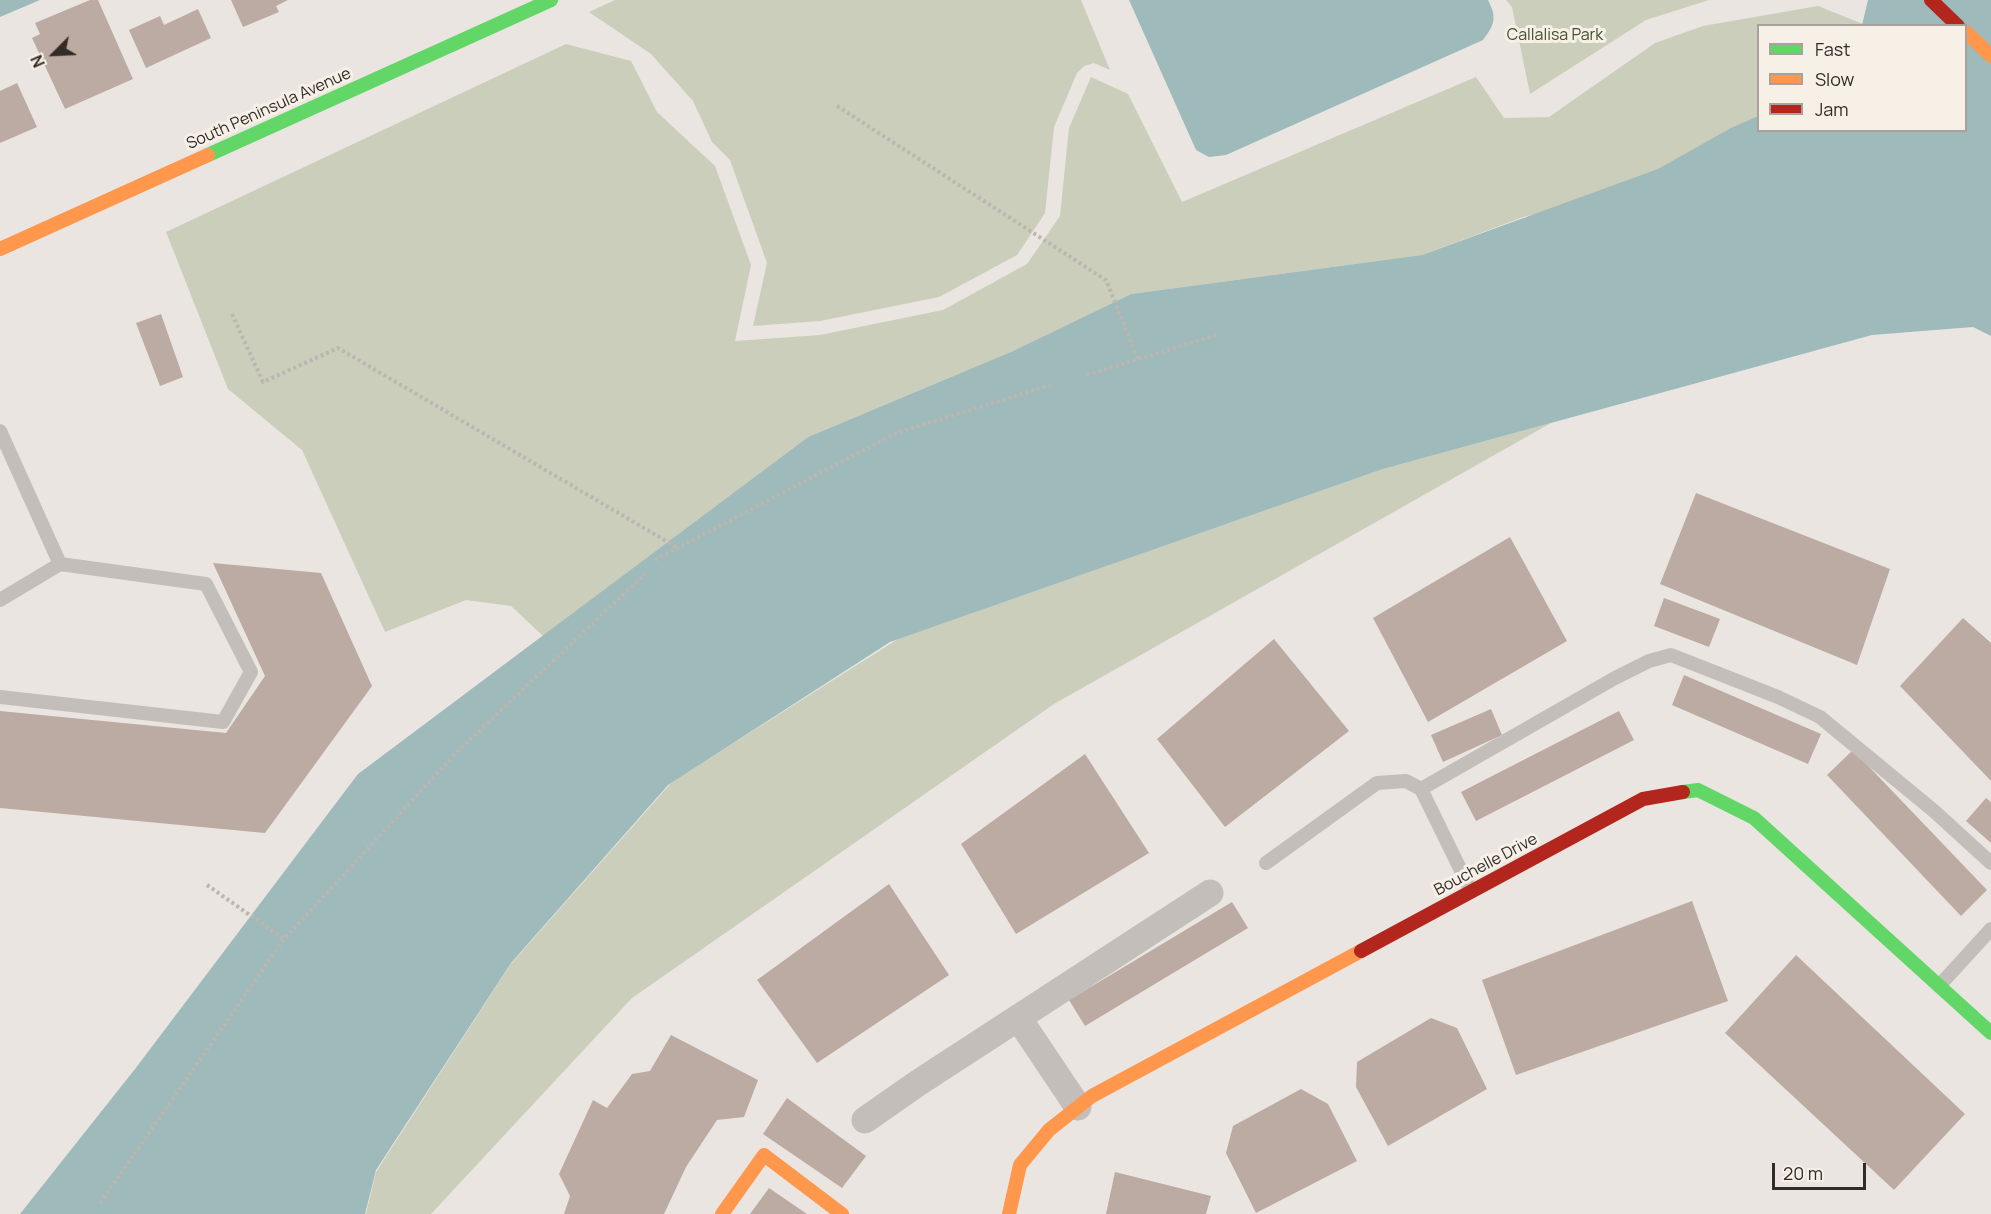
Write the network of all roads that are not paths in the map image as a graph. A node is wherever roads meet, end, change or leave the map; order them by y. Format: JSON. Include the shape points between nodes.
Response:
{"nodes":[{"id":1,"x":551,"y":0,"type":"edge"},
{"id":2,"x":1931,"y":0,"type":"edge"},
{"id":3,"x":1956,"y":24,"type":"edge"},
{"id":4,"x":1967,"y":34,"type":"edge"},
{"id":5,"x":1991,"y":56,"type":"edge"},
{"id":6,"x":0,"y":249,"type":"edge"},
{"id":7,"x":0,"y":430,"type":"edge"},
{"id":8,"x":60,"y":564,"type":"junction"},
{"id":9,"x":0,"y":600,"type":"edge"},
{"id":10,"x":0,"y":697,"type":"edge"},
{"id":11,"x":1421,"y":789,"type":"junction"},
{"id":12,"x":1266,"y":862,"type":"dead end"},
{"id":13,"x":1991,"y":863,"type":"edge"},
{"id":14,"x":1471,"y":891,"type":"junction"},
{"id":15,"x":1210,"y":893,"type":"dead end"},
{"id":16,"x":1991,"y":928,"type":"edge"},
{"id":17,"x":1939,"y":986,"type":"junction"},
{"id":18,"x":1019,"y":1019,"type":"junction"},
{"id":19,"x":1991,"y":1033,"type":"edge"},
{"id":20,"x":1078,"y":1107,"type":"junction"},
{"id":21,"x":865,"y":1120,"type":"dead end"},
{"id":22,"x":722,"y":1214,"type":"edge"},
{"id":23,"x":842,"y":1214,"type":"edge"},
{"id":24,"x":1009,"y":1214,"type":"edge"}],
"edges":[{"from":1,"to":6,"type":"street","name":"South Peninsula Avenue"},
{"from":2,"to":3,"type":"street"},
{"from":4,"to":5,"type":"street"},
{"from":7,"to":8,"type":"lane"},
{"from":8,"to":9,"type":"lane"},
{"from":8,"to":10,"type":"lane","via":[[206,584],[251,672],[223,722]]},
{"from":11,"to":12,"type":"lane","via":[[1406,781],[1377,783]]},
{"from":11,"to":13,"type":"lane","via":[[1615,678],[1671,655],[1820,717]]},
{"from":11,"to":14,"type":"lane"},
{"from":14,"to":17,"type":"street","name":"Bouchelle Drive","via":[[1643,799],[1698,790],[1754,818]]},
{"from":14,"to":20,"type":"street","name":"Bouchelle Drive"},
{"from":15,"to":18,"type":"street"},
{"from":16,"to":17,"type":"lane"},
{"from":17,"to":19,"type":"street","name":"Bouchelle Drive"},
{"from":18,"to":20,"type":"street"},
{"from":18,"to":21,"type":"street"},
{"from":20,"to":24,"type":"street","name":"Bouchelle Drive","via":[[1049,1130],[1020,1165]]},
{"from":22,"to":23,"type":"street","via":[[764,1155]]}]}
